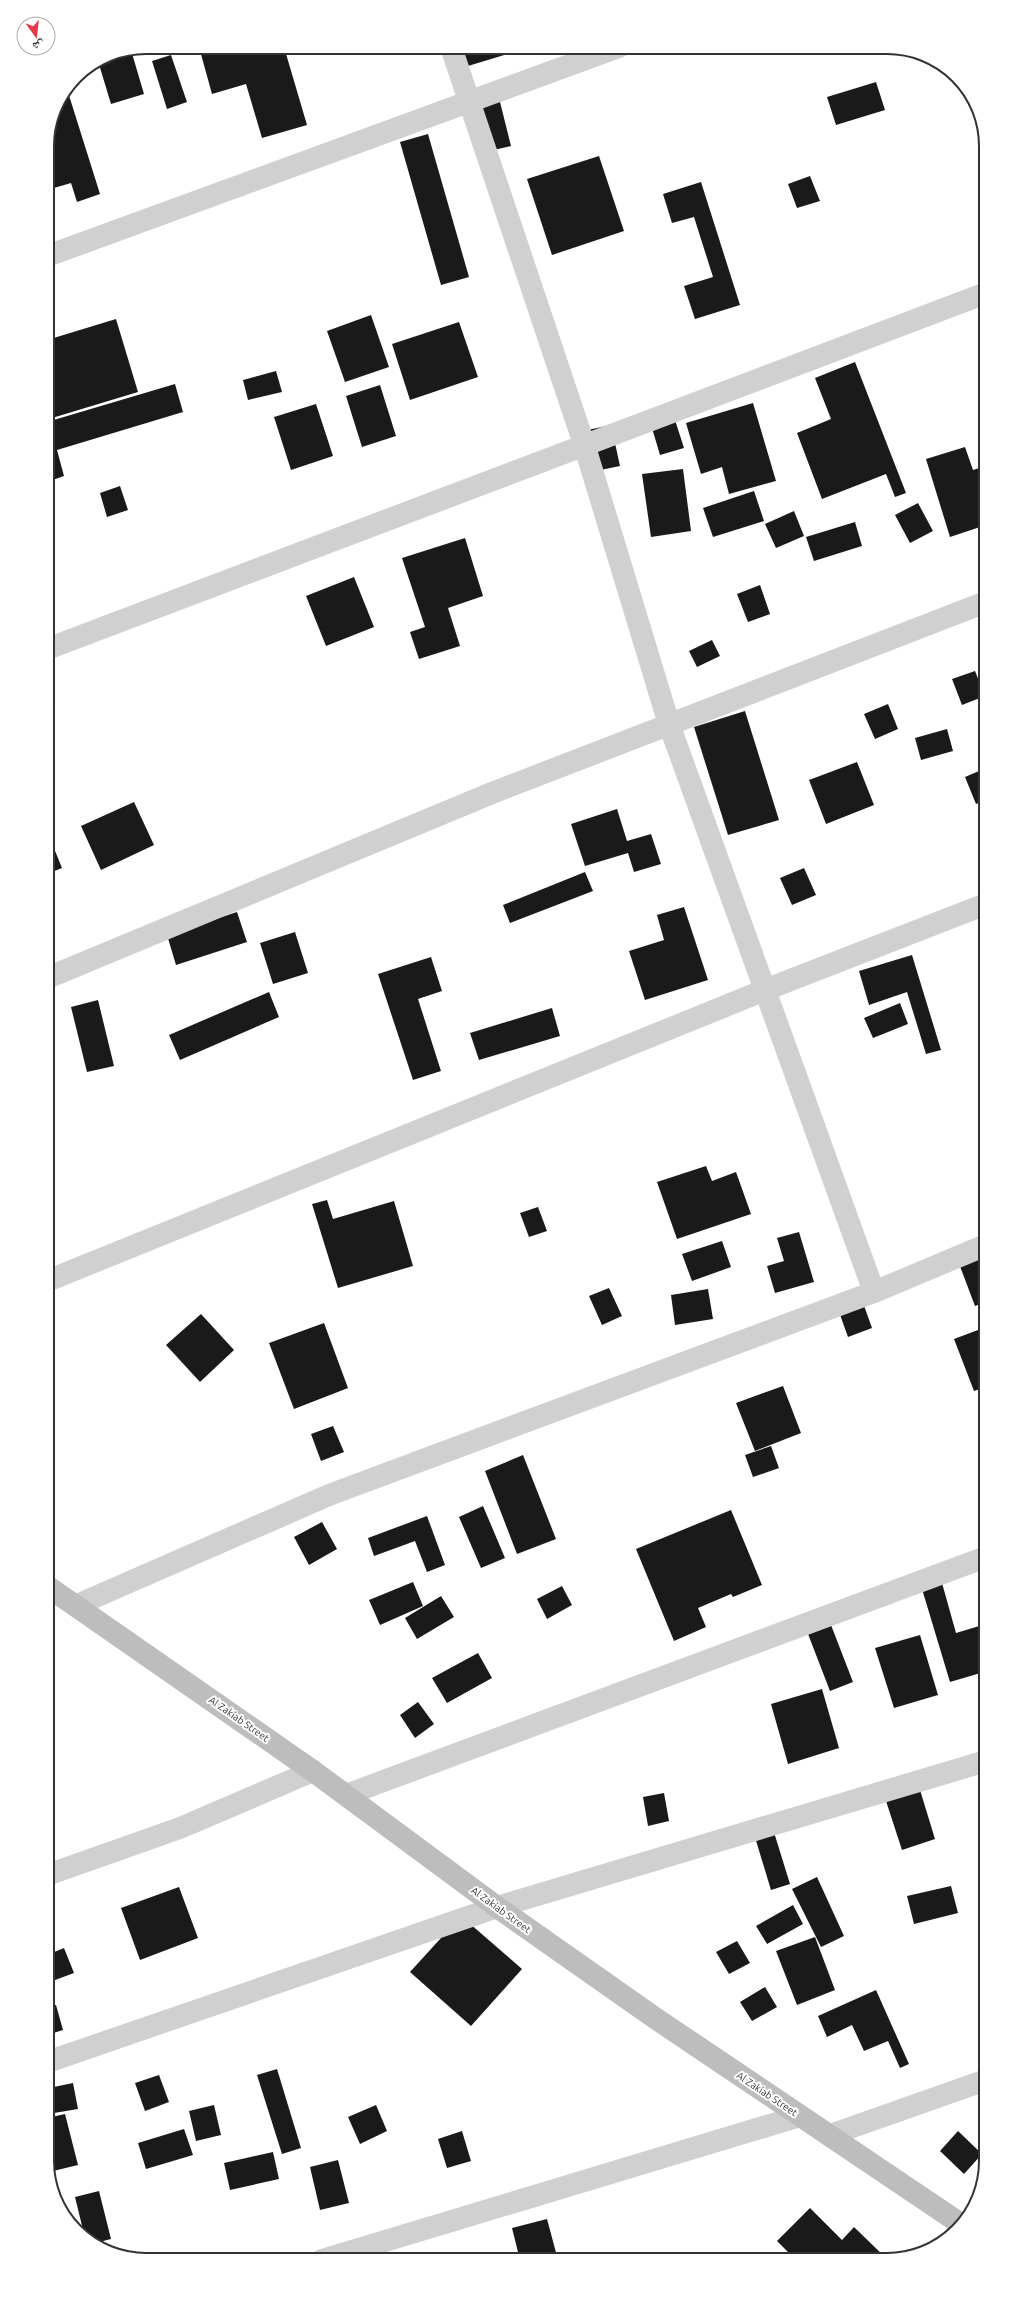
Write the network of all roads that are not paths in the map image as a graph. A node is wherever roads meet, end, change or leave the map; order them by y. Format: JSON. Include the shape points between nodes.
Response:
{"nodes":[{"id":1,"x":453,"y":54,"type":"edge"},
{"id":2,"x":601,"y":54,"type":"edge"},
{"id":3,"x":469,"y":102,"type":"junction"},
{"id":4,"x":54,"y":253,"type":"edge"},
{"id":5,"x":979,"y":296,"type":"edge"},
{"id":6,"x":584,"y":444,"type":"junction"},
{"id":7,"x":979,"y":605,"type":"edge"},
{"id":8,"x":54,"y":646,"type":"edge"},
{"id":9,"x":669,"y":724,"type":"junction"},
{"id":10,"x":979,"y":907,"type":"edge"},
{"id":11,"x":54,"y":975,"type":"edge"},
{"id":12,"x":766,"y":990,"type":"junction"},
{"id":13,"x":979,"y":1248,"type":"edge"},
{"id":14,"x":54,"y":1279,"type":"edge"},
{"id":15,"x":874,"y":1292,"type":"junction"},
{"id":16,"x":979,"y":1560,"type":"edge"},
{"id":17,"x":54,"y":1590,"type":"edge"},
{"id":18,"x":77,"y":1605,"type":"junction"},
{"id":19,"x":979,"y":1763,"type":"edge"},
{"id":20,"x":313,"y":1771,"type":"junction"},
{"id":21,"x":346,"y":1796,"type":"junction"},
{"id":22,"x":54,"y":1873,"type":"edge"},
{"id":23,"x":497,"y":1907,"type":"junction"},
{"id":24,"x":54,"y":2060,"type":"edge"},
{"id":25,"x":979,"y":2082,"type":"edge"},
{"id":26,"x":800,"y":2116,"type":"junction"},
{"id":27,"x":830,"y":2135,"type":"junction"},
{"id":28,"x":956,"y":2221,"type":"edge"},
{"id":29,"x":345,"y":2253,"type":"edge"}],
"edges":[{"from":1,"to":3,"type":"street"},
{"from":2,"to":3,"type":"street"},
{"from":3,"to":4,"type":"street"},
{"from":3,"to":6,"type":"street"},
{"from":5,"to":6,"type":"street"},
{"from":6,"to":8,"type":"street"},
{"from":6,"to":9,"type":"street"},
{"from":7,"to":9,"type":"street"},
{"from":9,"to":11,"type":"street","via":[[492,793]]},
{"from":9,"to":12,"type":"street"},
{"from":10,"to":12,"type":"street"},
{"from":12,"to":14,"type":"street"},
{"from":12,"to":15,"type":"street"},
{"from":13,"to":15,"type":"street"},
{"from":15,"to":18,"type":"street","via":[[329,1495]]},
{"from":16,"to":21,"type":"street"},
{"from":17,"to":18,"type":"street","name":"Al Zakiab Street"},
{"from":18,"to":20,"type":"street","name":"Al Zakiab Street"},
{"from":19,"to":23,"type":"street"},
{"from":20,"to":21,"type":"street","name":"Al Zakiab Street"},
{"from":20,"to":22,"type":"street","via":[[180,1828]]},
{"from":21,"to":23,"type":"street","name":"Al Zakiab Street"},
{"from":23,"to":24,"type":"street"},
{"from":23,"to":26,"type":"street","name":"Al Zakiab Street"},
{"from":25,"to":27,"type":"street"},
{"from":26,"to":27,"type":"street","name":"Al Zakiab Street"},
{"from":26,"to":29,"type":"street"},
{"from":27,"to":28,"type":"street","name":"Al Zakiab Street"}]}
